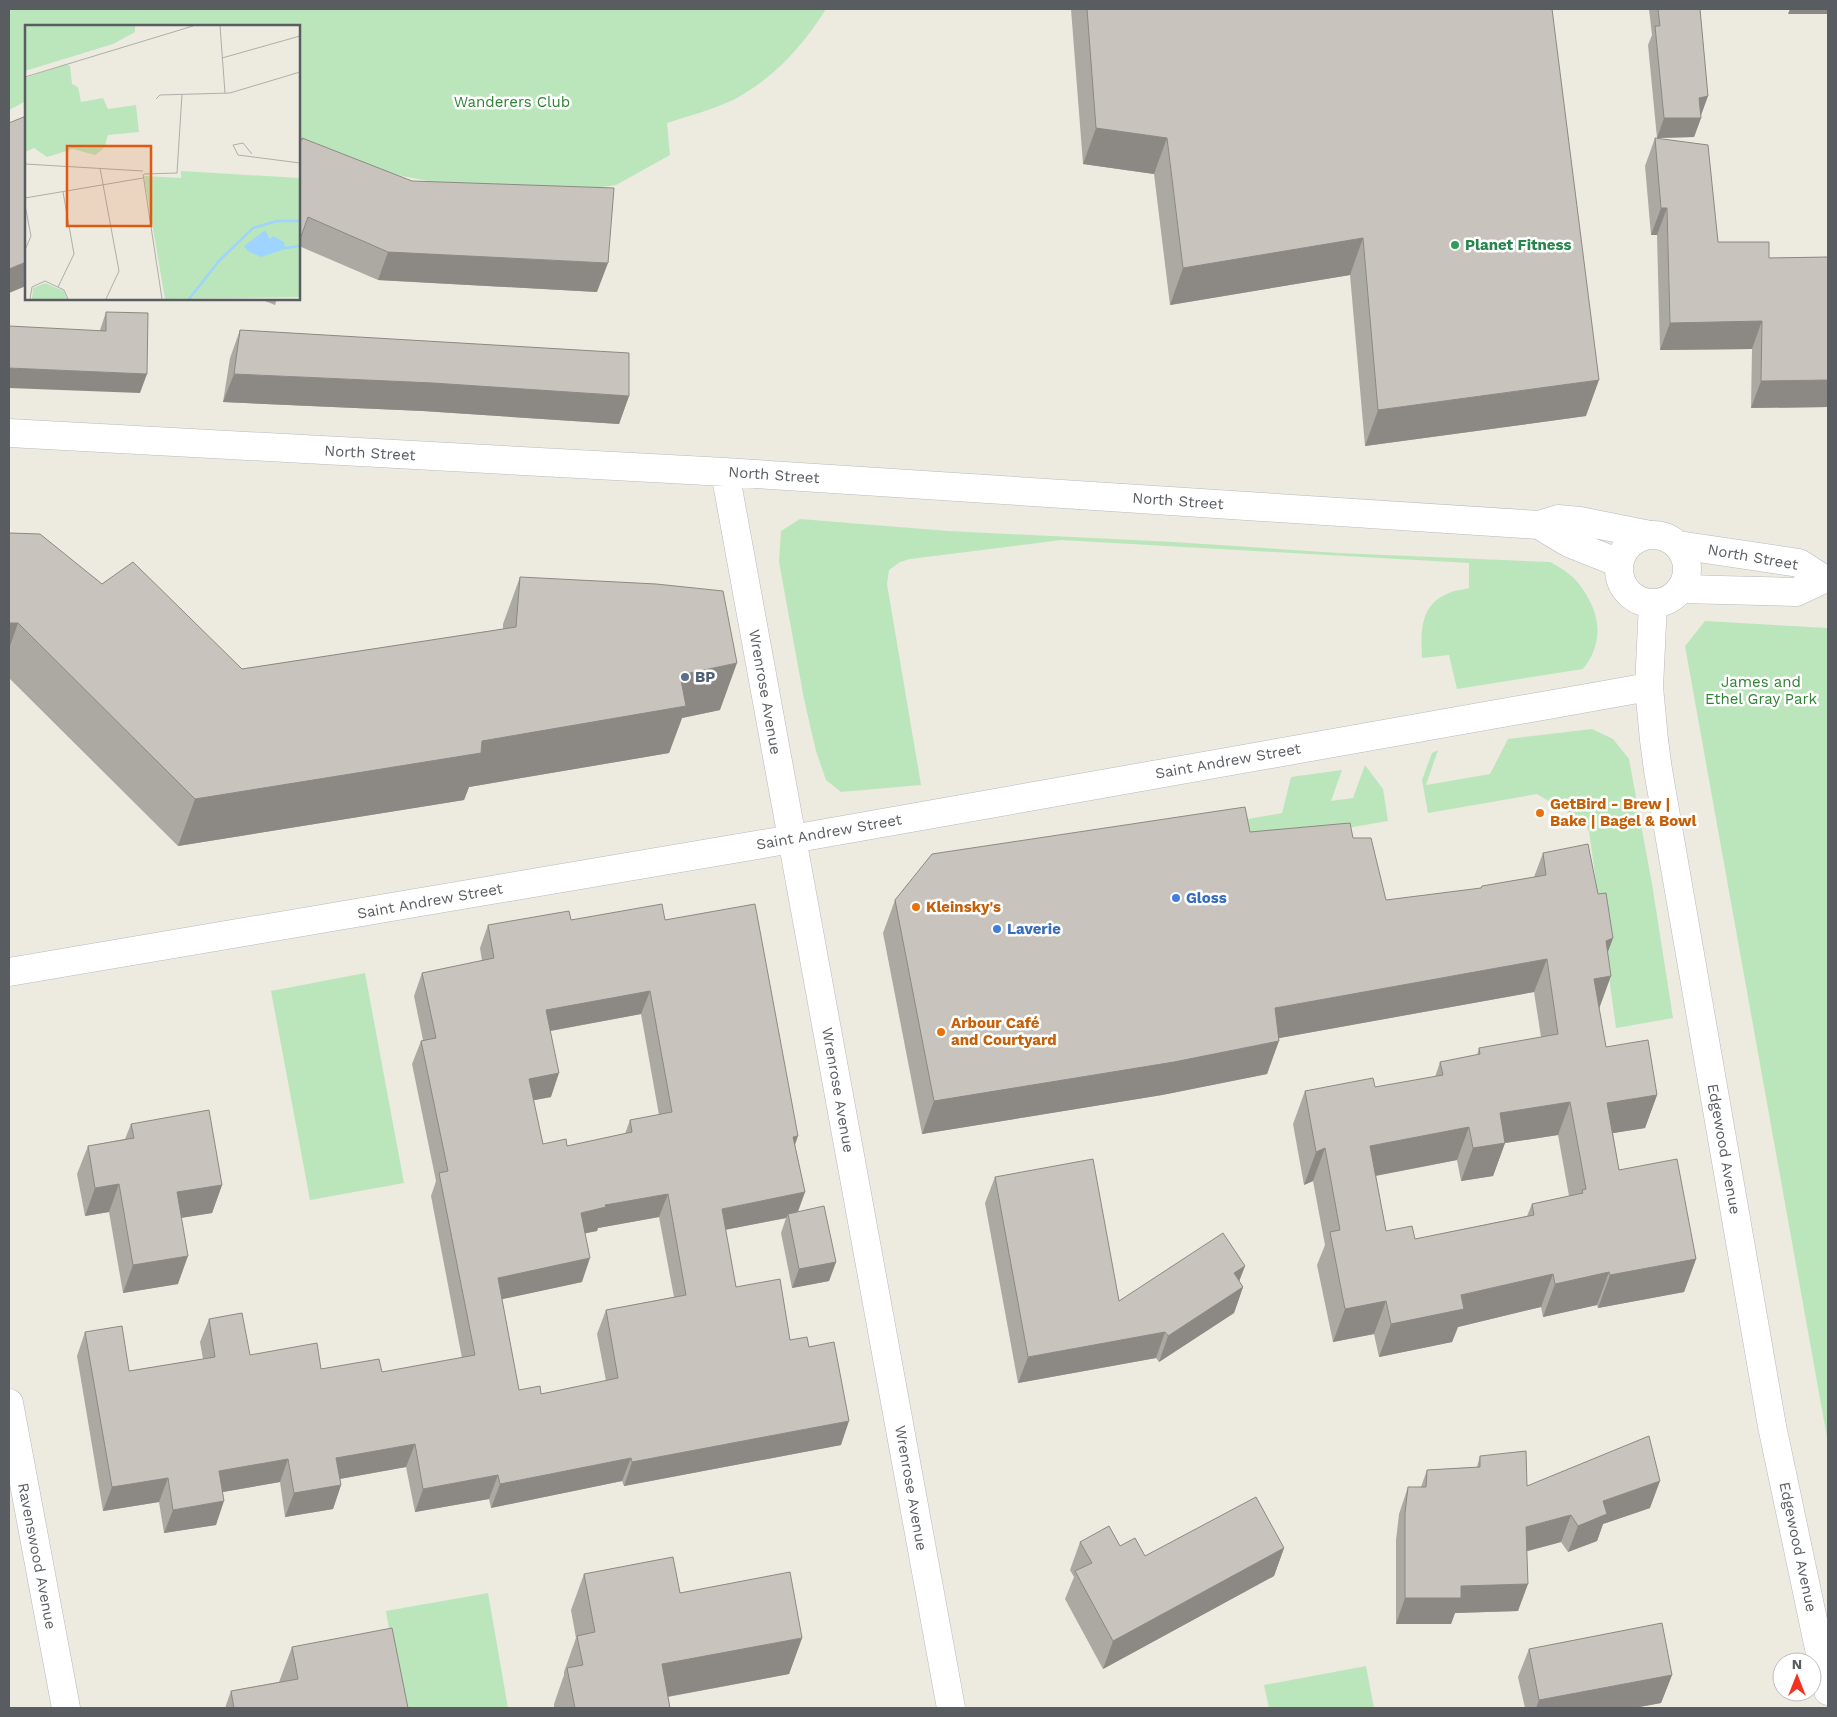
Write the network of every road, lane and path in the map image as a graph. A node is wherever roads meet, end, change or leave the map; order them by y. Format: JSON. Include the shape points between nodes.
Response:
{"nodes":[{"id":1,"x":9,"y":433,"type":"edge"},
{"id":2,"x":726,"y":472,"type":"junction"},
{"id":3,"x":1539,"y":525,"type":"junction"},
{"id":4,"x":1650,"y":535,"type":"junction"},
{"id":5,"x":1678,"y":545,"type":"junction"},
{"id":6,"x":1619,"y":563,"type":"junction"},
{"id":7,"x":1826,"y":579,"type":"edge"},
{"id":8,"x":1681,"y":589,"type":"junction"},
{"id":9,"x":1653,"y":603,"type":"junction"},
{"id":10,"x":1649,"y":687,"type":"junction"},
{"id":11,"x":792,"y":839,"type":"junction"},
{"id":12,"x":9,"y":972,"type":"edge"},
{"id":13,"x":9,"y":1403,"type":"edge"},
{"id":14,"x":1828,"y":1691,"type":"edge"},
{"id":15,"x":66,"y":1708,"type":"edge"},
{"id":16,"x":951,"y":1708,"type":"edge"}],
"edges":[{"from":1,"to":2,"type":"street","name":"North Street"},
{"from":2,"to":3,"type":"street","name":"North Street"},
{"from":2,"to":11,"type":"street","name":"Wrenrose Avenue"},
{"from":3,"to":4,"type":"street","name":"North Street","via":[[1558,520],[1580,521]]},
{"from":3,"to":6,"type":"street","name":"North Street","via":[[1569,543]]},
{"from":4,"to":5,"type":"street","via":[[1664,537]]},
{"from":4,"to":6,"type":"street","via":[[1635,540]]},
{"from":5,"to":7,"type":"street","name":"North Street","via":[[1799,563]]},
{"from":5,"to":8,"type":"street","via":[[1686,558],[1687,574]]},
{"from":6,"to":9,"type":"street","via":[[1620,578],[1627,591],[1639,600]]},
{"from":7,"to":8,"type":"street","name":"North Street","via":[[1796,592]]},
{"from":8,"to":9,"type":"street","via":[[1669,599]]},
{"from":9,"to":10,"type":"street","name":"Edgewood Avenue"},
{"from":10,"to":11,"type":"street","name":"Saint Andrew Street"},
{"from":10,"to":14,"type":"street","name":"Edgewood Avenue","via":[[1658,770],[1772,1426]]},
{"from":11,"to":12,"type":"street","name":"Saint Andrew Street"},
{"from":11,"to":16,"type":"street","name":"Wrenrose Avenue"},
{"from":13,"to":15,"type":"street","name":"Ravenswood Avenue"}]}
